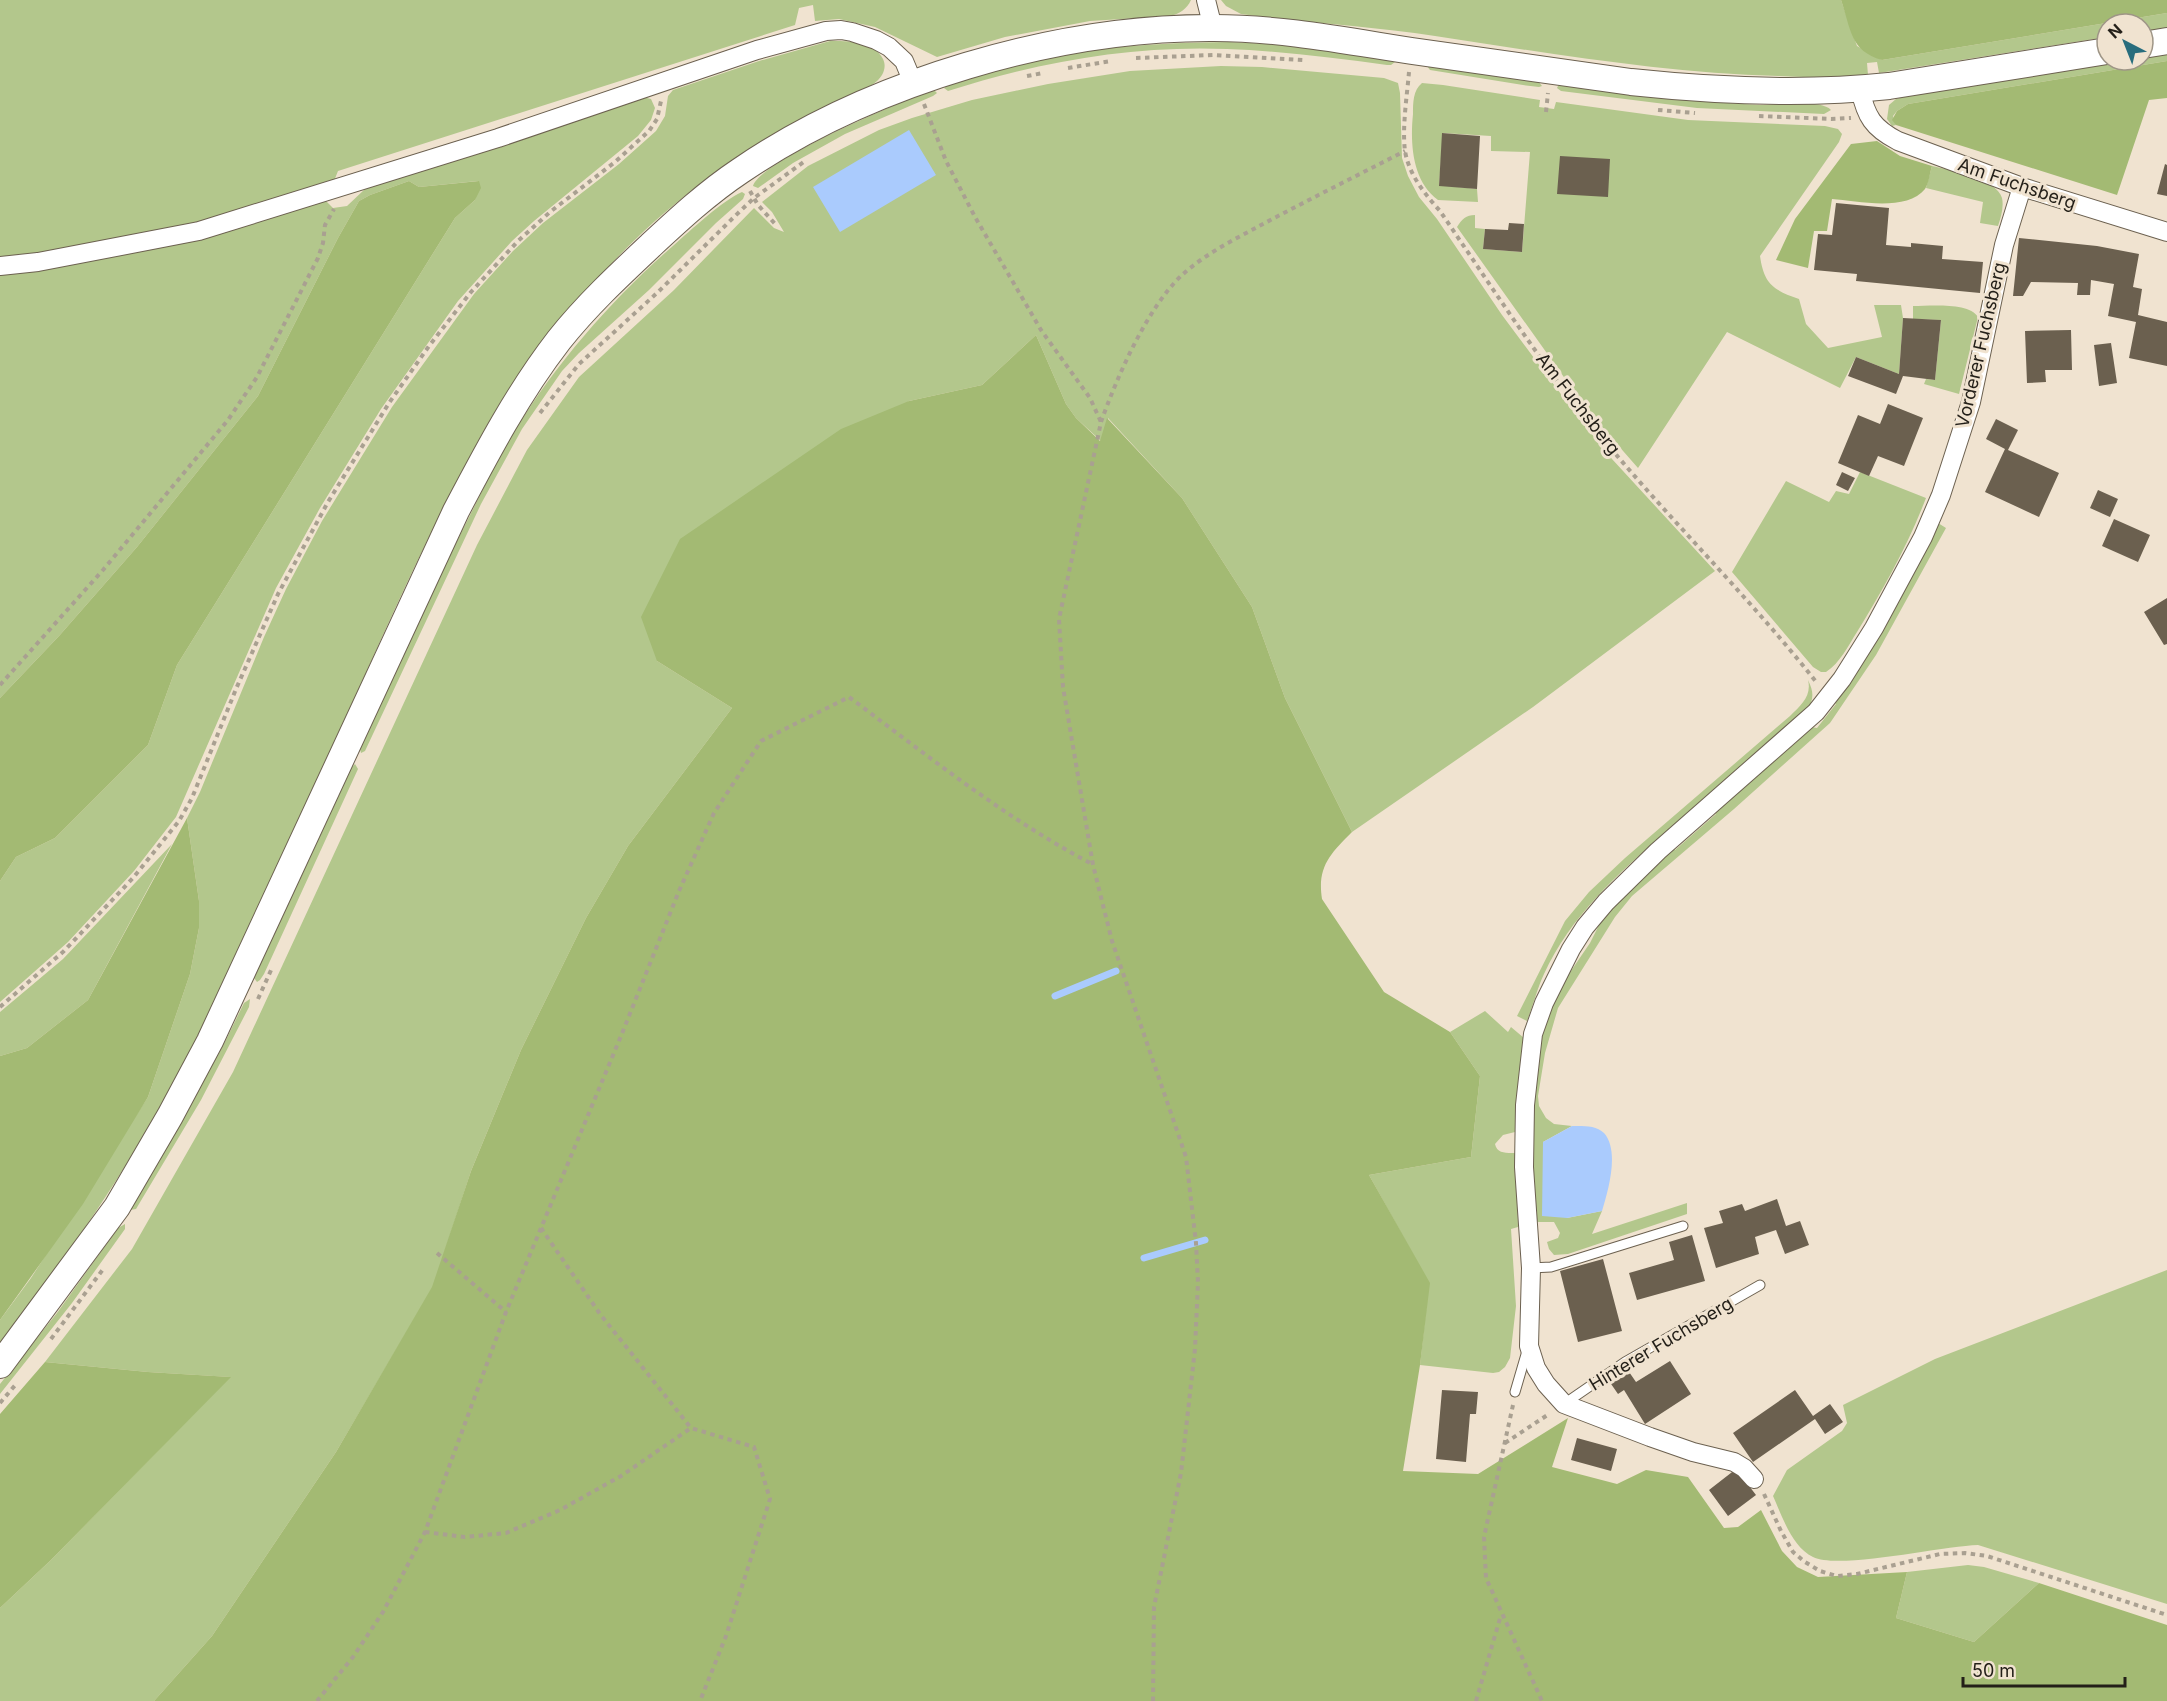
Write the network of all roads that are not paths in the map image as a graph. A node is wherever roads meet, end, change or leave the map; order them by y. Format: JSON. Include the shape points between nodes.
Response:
{"nodes":[{"id":1,"x":1206,"y":0,"type":"edge"},
{"id":2,"x":1213,"y":28,"type":"junction"},
{"id":3,"x":2095,"y":53,"type":"edge"},
{"id":4,"x":1860,"y":89,"type":"junction"},
{"id":5,"x":917,"y":99,"type":"junction"},
{"id":6,"x":2022,"y":187,"type":"junction"},
{"id":7,"x":2167,"y":232,"type":"edge"},
{"id":8,"x":0,"y":266,"type":"edge"},
{"id":9,"x":1829,"y":697,"type":"joint"},
{"id":10,"x":1683,"y":1227,"type":"dead end"},
{"id":11,"x":1531,"y":1268,"type":"junction"},
{"id":12,"x":1760,"y":1285,"type":"dead end"},
{"id":13,"x":1529,"y":1346,"type":"junction"},
{"id":14,"x":10,"y":1372,"type":"edge"},
{"id":15,"x":1515,"y":1392,"type":"road end"},
{"id":16,"x":1564,"y":1404,"type":"junction"},
{"id":17,"x":1754,"y":1479,"type":"road end"}],
"edges":[{"from":1,"to":2,"type":"street"},
{"from":2,"to":4,"type":"main road","via":[[1328,37],[1673,87],[1763,91]]},
{"from":2,"to":5,"type":"main road","via":[[1106,36],[975,64]]},
{"from":3,"to":4,"type":"main road"},
{"from":4,"to":6,"type":"street","name":"Am Fuchsberg","via":[[1870,119],[1889,136]]},
{"from":5,"to":8,"type":"street","via":[[904,61],[889,47],[852,32],[826,31],[199,231]]},
{"from":5,"to":14,"type":"main road","via":[[871,102],[801,134],[739,172],[674,224],[604,289],[560,339],[527,385],[456,511],[238,984],[180,1097],[117,1207]]},
{"from":6,"to":7,"type":"street","name":"Am Fuchsberg"},
{"from":6,"to":9,"type":"street","name":"Vorderer Fuchsberg","via":[[2004,245],[1971,402],[1941,495],[1874,628]]},
{"from":9,"to":11,"type":"street","name":"Hinterer Fuchsberg","via":[[1606,902],[1585,927],[1548,994],[1533,1034],[1525,1105]]},
{"from":10,"to":11,"type":"lane","via":[[1551,1267]]},
{"from":11,"to":13,"type":"street","name":"Hinterer Fuchsberg"},
{"from":12,"to":16,"type":"lane","name":"Hinterer Fuchsberg","via":[[1625,1362]]},
{"from":13,"to":15,"type":"lane","name":"Hinterer Fuchsberg"},
{"from":13,"to":16,"type":"street","name":"Hinterer Fuchsberg","via":[[1536,1368]]},
{"from":16,"to":17,"type":"street","name":"Hinterer Fuchsberg","via":[[1693,1452],[1734,1462]]}]}
